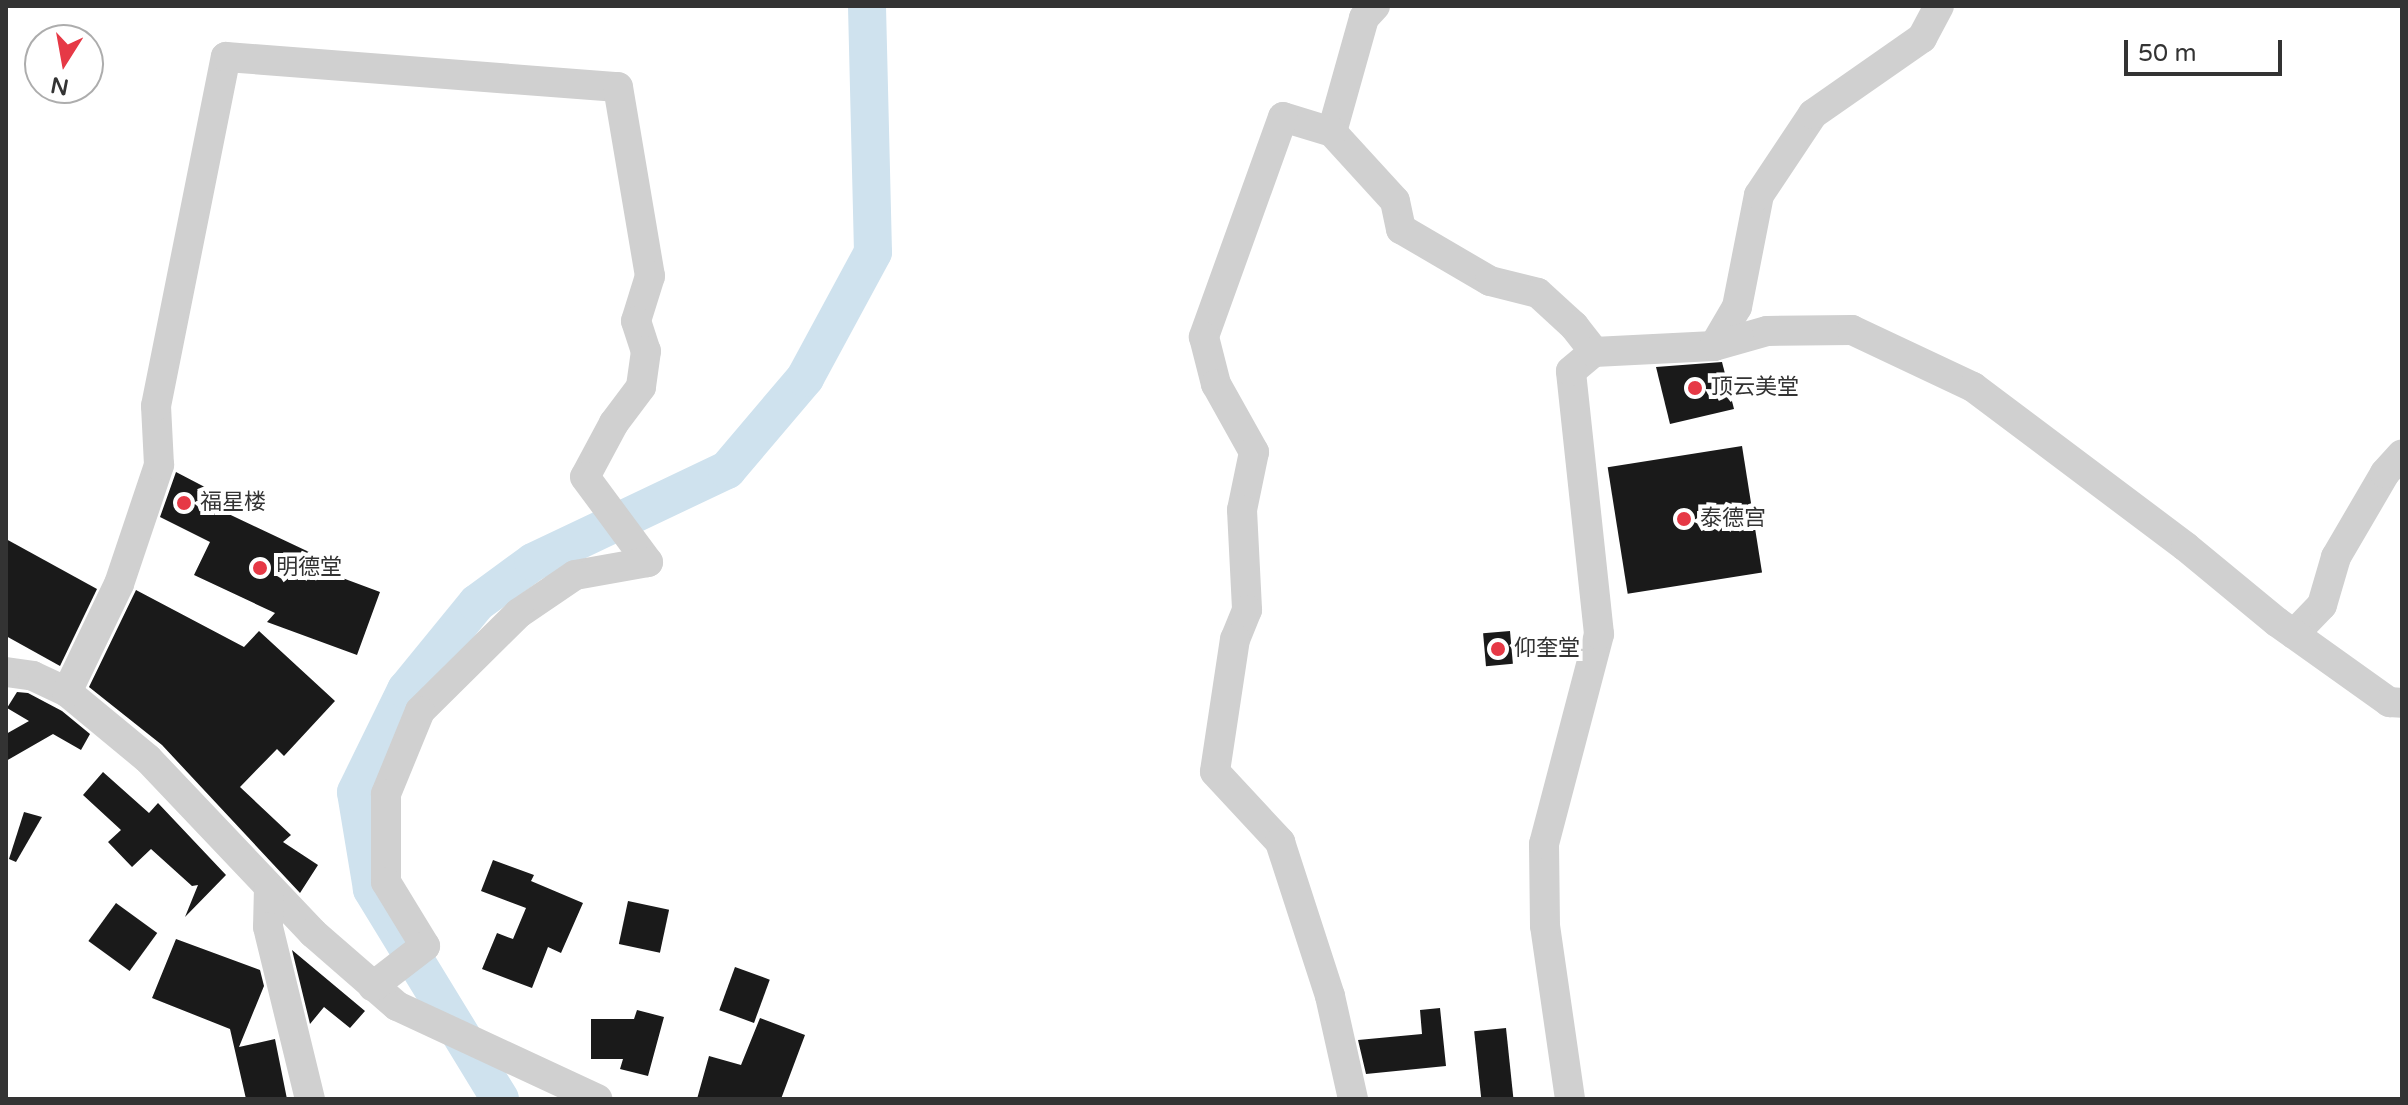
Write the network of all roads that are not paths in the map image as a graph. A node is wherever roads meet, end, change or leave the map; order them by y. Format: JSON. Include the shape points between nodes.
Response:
{"nodes":[{"id":1,"x":1375,"y":6,"type":"edge"},
{"id":2,"x":1939,"y":6,"type":"edge"},
{"id":3,"x":1332,"y":132,"type":"junction"},
{"id":4,"x":1714,"y":346,"type":"junction"},
{"id":5,"x":1594,"y":352,"type":"junction"},
{"id":6,"x":2402,"y":454,"type":"edge"},
{"id":7,"x":2294,"y":634,"type":"junction"},
{"id":8,"x":6,"y":672,"type":"edge"},
{"id":9,"x":67,"y":692,"type":"junction"},
{"id":10,"x":2402,"y":703,"type":"edge"},
{"id":11,"x":269,"y":887,"type":"junction"},
{"id":12,"x":380,"y":980,"type":"junction"},
{"id":13,"x":310,"y":1099,"type":"edge"},
{"id":14,"x":597,"y":1099,"type":"edge"},
{"id":15,"x":1353,"y":1099,"type":"edge"},
{"id":16,"x":1570,"y":1099,"type":"edge"}],
"edges":[{"from":1,"to":3,"type":"street","via":[[1364,18]]},
{"from":2,"to":4,"type":"street","via":[[1922,38],[1813,114],[1759,195],[1737,307]]},
{"from":3,"to":5,"type":"street","via":[[1395,201],[1401,229],[1490,281],[1538,293]]},
{"from":3,"to":15,"type":"street","via":[[1283,117],[1204,337],[1216,384],[1254,452],[1242,510],[1247,610],[1235,639],[1215,772],[1280,842],[1330,996]]},
{"from":4,"to":5,"type":"street"},
{"from":4,"to":7,"type":"street","via":[[1767,331],[1852,330],[1973,387]]},
{"from":5,"to":16,"type":"street","via":[[1571,371],[1599,634],[1544,844],[1545,926]]},
{"from":6,"to":7,"type":"street","via":[[2385,473],[2336,557],[2322,605]]},
{"from":7,"to":10,"type":"street","via":[[2389,702]]},
{"from":8,"to":9,"type":"street","via":[[33,676]]},
{"from":9,"to":11,"type":"street","via":[[148,759]]},
{"from":9,"to":12,"type":"street","via":[[119,584],[159,465],[156,406],[226,57],[618,87],[650,276],[636,321],[646,351],[641,387],[585,477],[648,562],[575,575],[519,613],[420,711],[386,794],[386,882],[425,946]]},
{"from":11,"to":12,"type":"street","via":[[313,933]]},
{"from":11,"to":13,"type":"street","via":[[268,927]]},
{"from":12,"to":14,"type":"street","via":[[397,1006]]}]}
